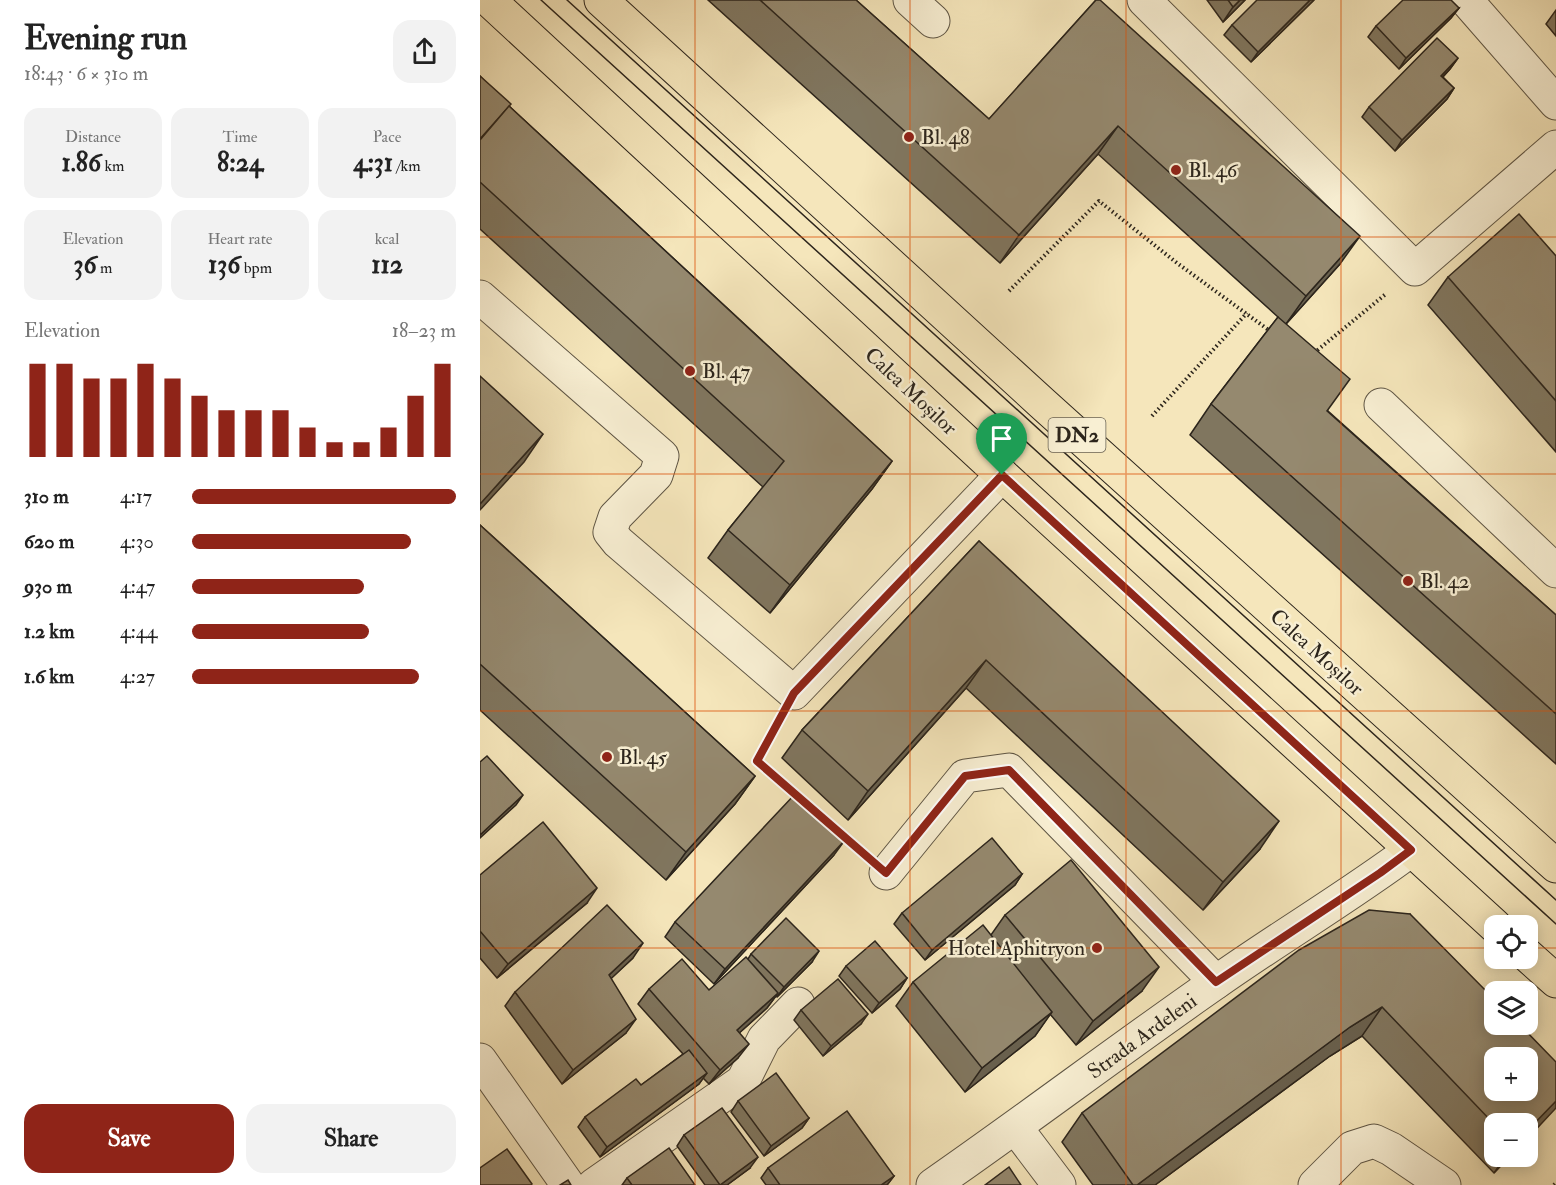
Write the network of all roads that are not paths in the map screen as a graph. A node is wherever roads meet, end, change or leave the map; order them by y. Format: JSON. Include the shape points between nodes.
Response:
{"nodes":[{"id":1,"x":489,"y":0,"type":"edge"},
{"id":2,"x":601,"y":0,"type":"edge"},
{"id":3,"x":1144,"y":0,"type":"edge"},
{"id":4,"x":1467,"y":0,"type":"edge"},
{"id":5,"x":1556,"y":103,"type":"edge"},
{"id":6,"x":1556,"y":147,"type":"edge"},
{"id":7,"x":480,"y":297,"type":"edge"},
{"id":8,"x":1381,"y":405,"type":"dead end"},
{"id":9,"x":1002,"y":475,"type":"junction"},
{"id":10,"x":1556,"y":571,"type":"edge"},
{"id":11,"x":1411,"y":850,"type":"junction"},
{"id":12,"x":1556,"y":866,"type":"edge"},
{"id":13,"x":886,"y":873,"type":"road end"},
{"id":14,"x":1484,"y":916,"type":"edge"},
{"id":15,"x":1538,"y":965,"type":"edge"},
{"id":16,"x":1556,"y":981,"type":"edge"},
{"id":17,"x":1216,"y":982,"type":"junction"},
{"id":18,"x":798,"y":1004,"type":"dead end"},
{"id":19,"x":480,"y":1059,"type":"edge"},
{"id":20,"x":1016,"y":1128,"type":"junction"},
{"id":21,"x":568,"y":1185,"type":"edge"},
{"id":22,"x":594,"y":1185,"type":"edge"},
{"id":23,"x":933,"y":1185,"type":"edge"},
{"id":24,"x":1059,"y":1185,"type":"edge"},
{"id":25,"x":1315,"y":1185,"type":"edge"},
{"id":26,"x":1444,"y":1185,"type":"edge"}],
"edges":[{"from":1,"to":9,"type":"main road","name":"Calea Moșilor"},
{"from":2,"to":12,"type":"main road","name":"Calea Moșilor","number":"DN2"},
{"from":3,"to":6,"type":"street","via":[[1415,269]]},
{"from":4,"to":5,"type":"street"},
{"from":7,"to":9,"type":"street","via":[[662,456],[656,475],[615,517],[609,532],[794,693]]},
{"from":8,"to":10,"type":"street"},
{"from":9,"to":11,"type":"main road","name":"Calea Moșilor"},
{"from":11,"to":14,"type":"main road","name":"Calea Moșilor"},
{"from":11,"to":17,"type":"street","name":"Strada Ardeleni"},
{"from":13,"to":17,"type":"street","via":[[965,776],[1009,770]]},
{"from":15,"to":16,"type":"main road"},
{"from":17,"to":20,"type":"street","name":"Strada Ardeleni"},
{"from":18,"to":22,"type":"street","via":[[764,1039],[743,1082]]},
{"from":19,"to":21,"type":"street"},
{"from":20,"to":23,"type":"street","name":"Strada Ardeleni"},
{"from":20,"to":24,"type":"street"},
{"from":25,"to":26,"type":"street","via":[[1352,1148],[1374,1141]]}]}
